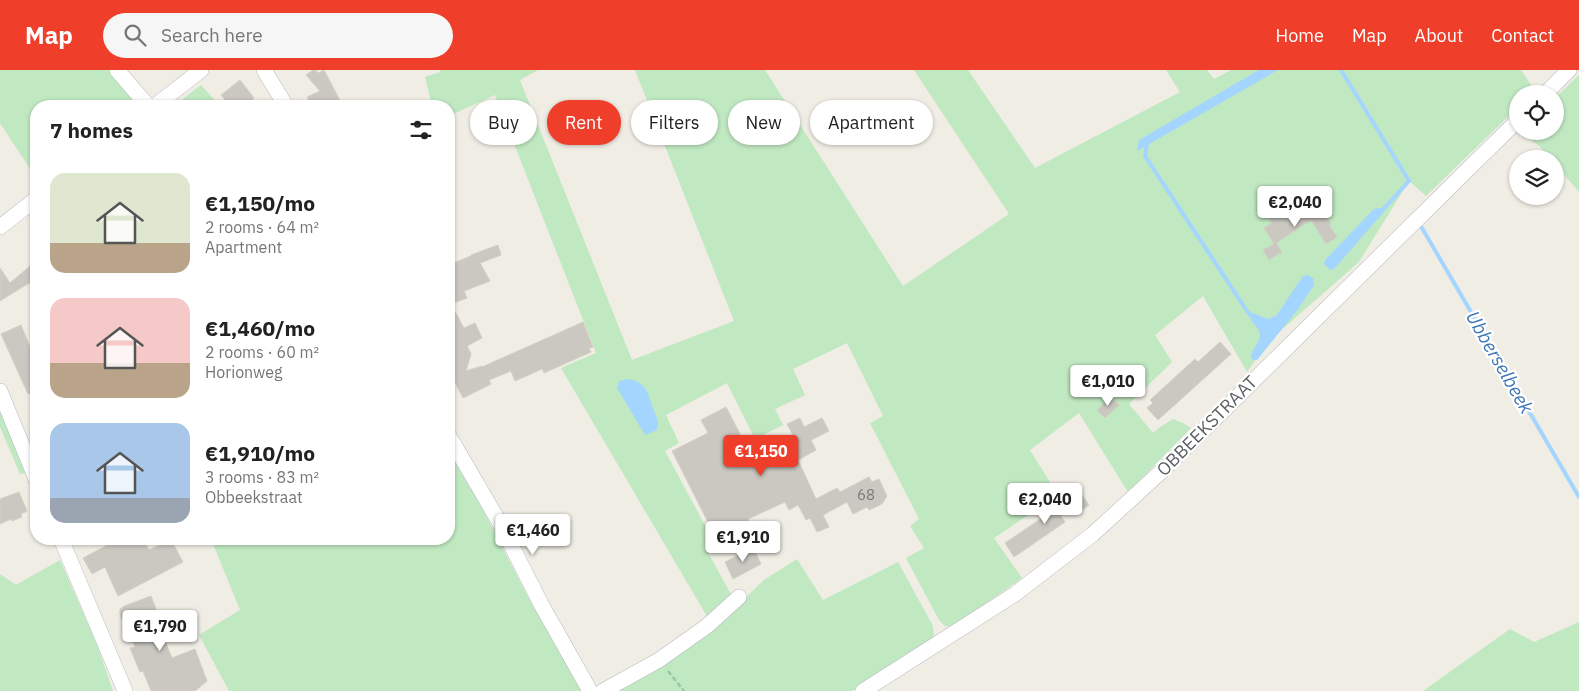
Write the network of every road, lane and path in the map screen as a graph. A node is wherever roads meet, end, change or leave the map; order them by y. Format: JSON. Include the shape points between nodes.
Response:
{"nodes":[{"id":1,"x":118,"y":70,"type":"edge"},
{"id":2,"x":201,"y":70,"type":"edge"},
{"id":3,"x":264,"y":70,"type":"edge"},
{"id":4,"x":1569,"y":70,"type":"edge"},
{"id":5,"x":1553,"y":85,"type":"edge"},
{"id":6,"x":143,"y":100,"type":"edge"},
{"id":7,"x":163,"y":100,"type":"edge"},
{"id":8,"x":282,"y":100,"type":"edge"},
{"id":9,"x":1509,"y":129,"type":"edge"},
{"id":10,"x":30,"y":204,"type":"edge"},
{"id":11,"x":0,"y":227,"type":"edge"},
{"id":12,"x":0,"y":391,"type":"edge"},
{"id":13,"x":455,"y":446,"type":"edge"},
{"id":14,"x":30,"y":464,"type":"edge"},
{"id":15,"x":63,"y":545,"type":"edge"},
{"id":16,"x":739,"y":597,"type":"dead end"},
{"id":17,"x":659,"y":660,"type":"junction"},
{"id":18,"x":124,"y":691,"type":"edge"},
{"id":19,"x":590,"y":691,"type":"edge"},
{"id":20,"x":603,"y":691,"type":"edge"},
{"id":21,"x":684,"y":691,"type":"edge"},
{"id":22,"x":863,"y":691,"type":"edge"}],
"edges":[{"from":1,"to":6,"type":"street"},
{"from":2,"to":7,"type":"street"},
{"from":3,"to":8,"type":"street"},
{"from":4,"to":5,"type":"street"},
{"from":9,"to":22,"type":"street","name":"OBBEEKSTRAAT","via":[[1165,468],[1093,534],[1015,594]]},
{"from":10,"to":11,"type":"street"},
{"from":12,"to":14,"type":"street"},
{"from":13,"to":19,"type":"street"},
{"from":15,"to":18,"type":"street"},
{"from":16,"to":17,"type":"street","via":[[707,626]]},
{"from":17,"to":20,"type":"street"},
{"from":17,"to":21,"type":"path"}]}
